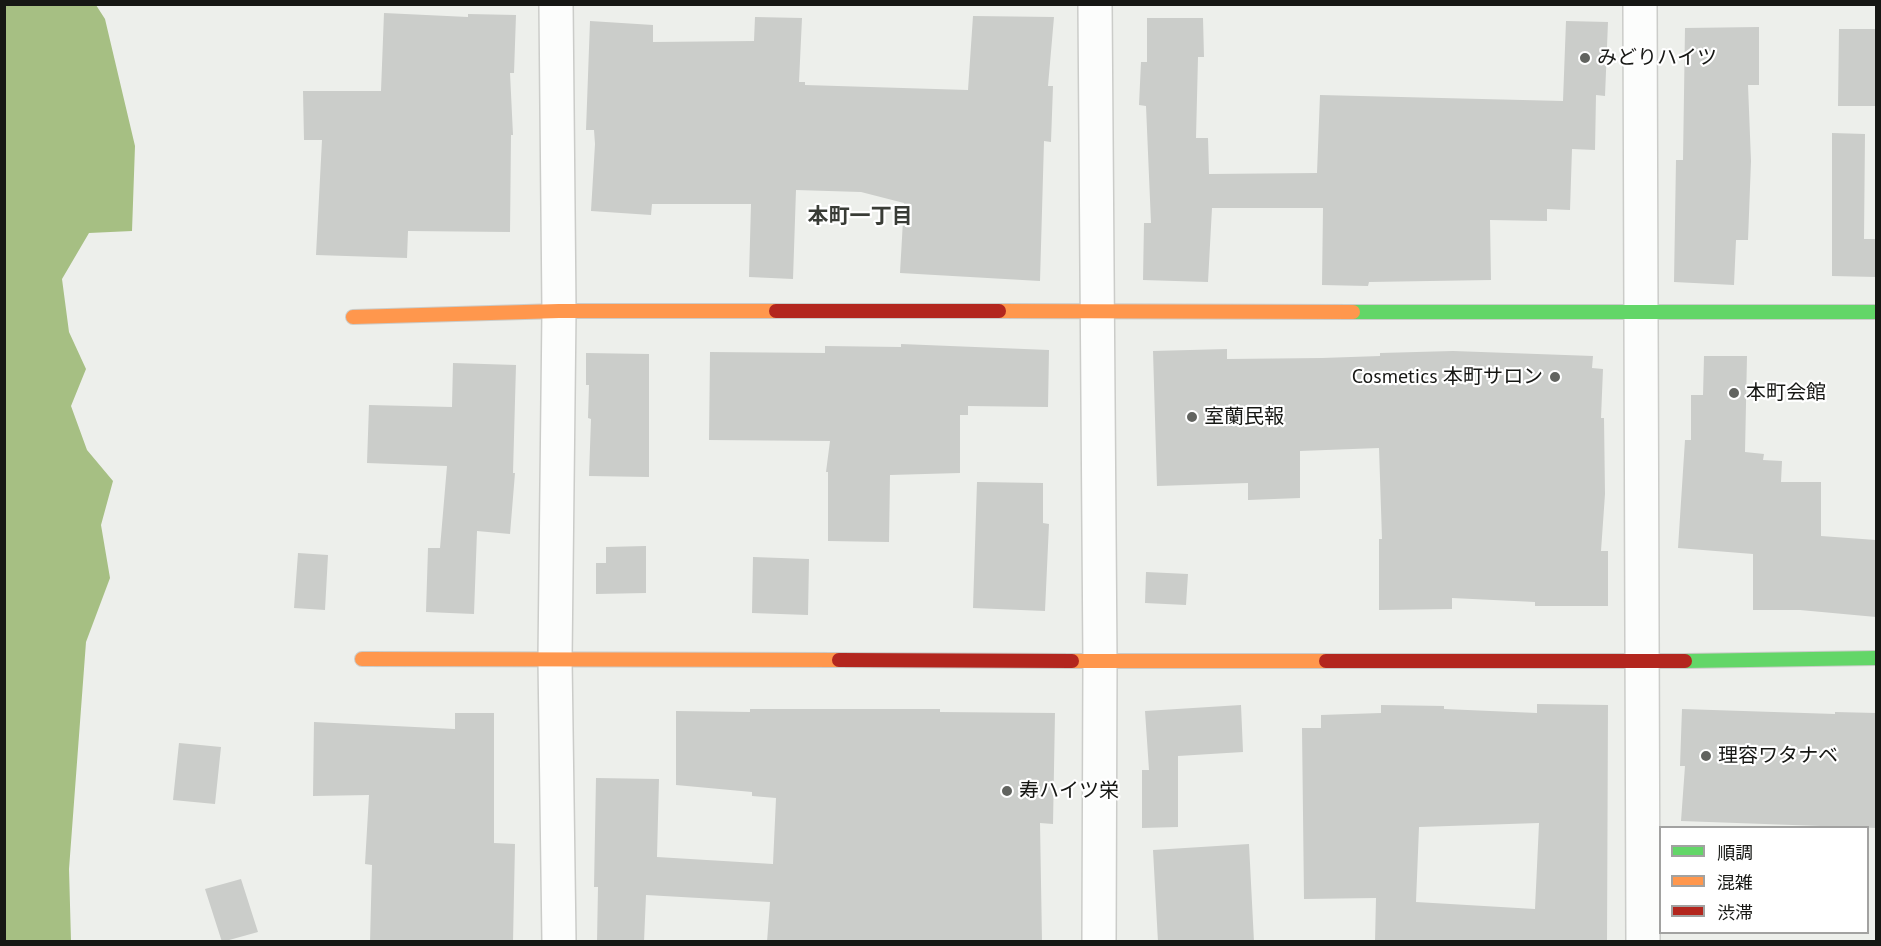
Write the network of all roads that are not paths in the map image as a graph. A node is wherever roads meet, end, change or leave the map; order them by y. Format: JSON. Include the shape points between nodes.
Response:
{"nodes":[{"id":1,"x":556,"y":4,"type":"edge"},
{"id":2,"x":1095,"y":4,"type":"edge"},
{"id":3,"x":1640,"y":4,"type":"edge"},
{"id":4,"x":1098,"y":310,"type":"junction"},
{"id":5,"x":558,"y":311,"type":"junction"},
{"id":6,"x":1641,"y":311,"type":"junction"},
{"id":7,"x":1876,"y":312,"type":"edge"},
{"id":8,"x":353,"y":317,"type":"dead end"},
{"id":9,"x":1876,"y":658,"type":"edge"},
{"id":10,"x":362,"y":659,"type":"dead end"},
{"id":11,"x":555,"y":659,"type":"junction"},
{"id":12,"x":1101,"y":662,"type":"junction"},
{"id":13,"x":1640,"y":662,"type":"junction"},
{"id":14,"x":559,"y":942,"type":"edge"},
{"id":15,"x":1099,"y":942,"type":"edge"},
{"id":16,"x":1642,"y":942,"type":"edge"}],
"edges":[{"from":1,"to":5,"type":"street"},
{"from":2,"to":4,"type":"street"},
{"from":3,"to":6,"type":"street"},
{"from":4,"to":5,"type":"street"},
{"from":4,"to":6,"type":"street"},
{"from":4,"to":12,"type":"street"},
{"from":5,"to":8,"type":"street"},
{"from":5,"to":11,"type":"street"},
{"from":6,"to":7,"type":"street"},
{"from":6,"to":13,"type":"street"},
{"from":9,"to":13,"type":"street"},
{"from":10,"to":11,"type":"street"},
{"from":11,"to":12,"type":"street"},
{"from":11,"to":14,"type":"street"},
{"from":12,"to":13,"type":"street"},
{"from":12,"to":15,"type":"street"},
{"from":13,"to":16,"type":"street"}]}
